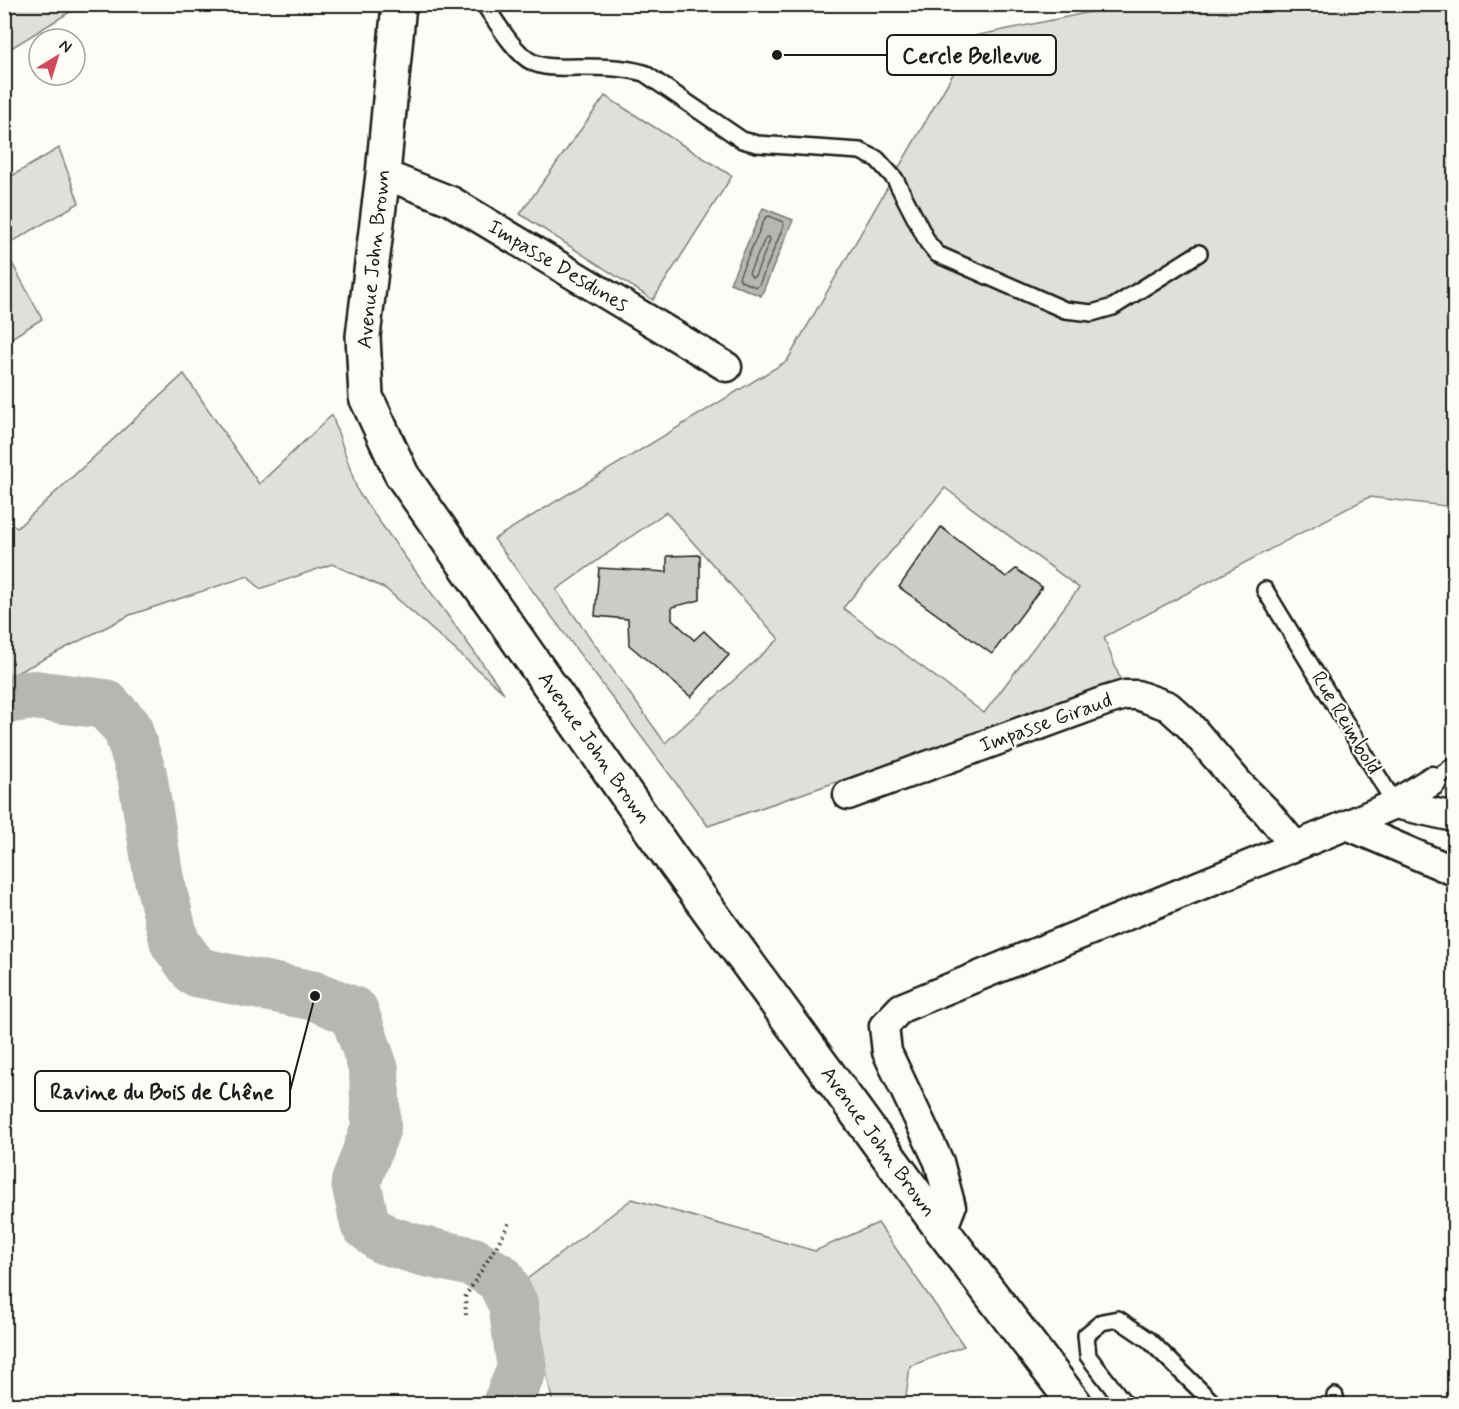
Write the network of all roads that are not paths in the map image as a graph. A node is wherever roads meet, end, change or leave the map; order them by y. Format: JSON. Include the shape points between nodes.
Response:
{"nodes":[{"id":1,"x":399,"y":4,"type":"edge"},
{"id":2,"x":484,"y":4,"type":"edge"},
{"id":3,"x":383,"y":174,"type":"junction"},
{"id":4,"x":1199,"y":253,"type":"dead end"},
{"id":5,"x":727,"y":368,"type":"dead end"},
{"id":6,"x":1265,"y":590,"type":"dead end"},
{"id":7,"x":1455,"y":765,"type":"edge"},
{"id":8,"x":1432,"y":781,"type":"joint"},
{"id":9,"x":848,"y":795,"type":"dead end"},
{"id":10,"x":1395,"y":804,"type":"junction"},
{"id":11,"x":1455,"y":817,"type":"edge"},
{"id":12,"x":1347,"y":825,"type":"junction"},
{"id":13,"x":1295,"y":846,"type":"junction"},
{"id":14,"x":1455,"y":871,"type":"edge"},
{"id":15,"x":942,"y":1230,"type":"junction"},
{"id":16,"x":1075,"y":1404,"type":"edge"},
{"id":17,"x":1125,"y":1404,"type":"edge"},
{"id":18,"x":1214,"y":1404,"type":"edge"}],
"edges":[{"from":1,"to":3,"type":"main road","name":"Avenue John Brown"},
{"from":2,"to":4,"type":"lane","via":[[507,38],[531,62],[644,73],[742,140],[860,151],[877,159],[895,178],[937,254],[1065,310],[1092,313],[1113,307]]},
{"from":3,"to":5,"type":"street","name":"Impasse Desdunes","via":[[451,201]]},
{"from":3,"to":15,"type":"main road","name":"Avenue John Brown","via":[[363,336],[366,398],[402,475],[668,854]]},
{"from":6,"to":10,"type":"lane","name":"Rue Reimbold"},
{"from":7,"to":8,"type":"lane"},
{"from":8,"to":10,"type":"street"},
{"from":9,"to":13,"type":"street","name":"Impasse Giraud","via":[[1125,694],[1137,695],[1168,706],[1189,725]]},
{"from":10,"to":11,"type":"street"},
{"from":10,"to":12,"type":"street"},
{"from":12,"to":13,"type":"street"},
{"from":12,"to":14,"type":"street"},
{"from":13,"to":15,"type":"street","via":[[901,1008],[889,1020],[884,1026],[887,1052],[939,1162],[951,1207]]},
{"from":15,"to":16,"type":"main road","name":"Avenue John Brown"},
{"from":17,"to":18,"type":"lane","via":[[1088,1356],[1086,1335],[1102,1322],[1118,1318],[1149,1340]]}]}
